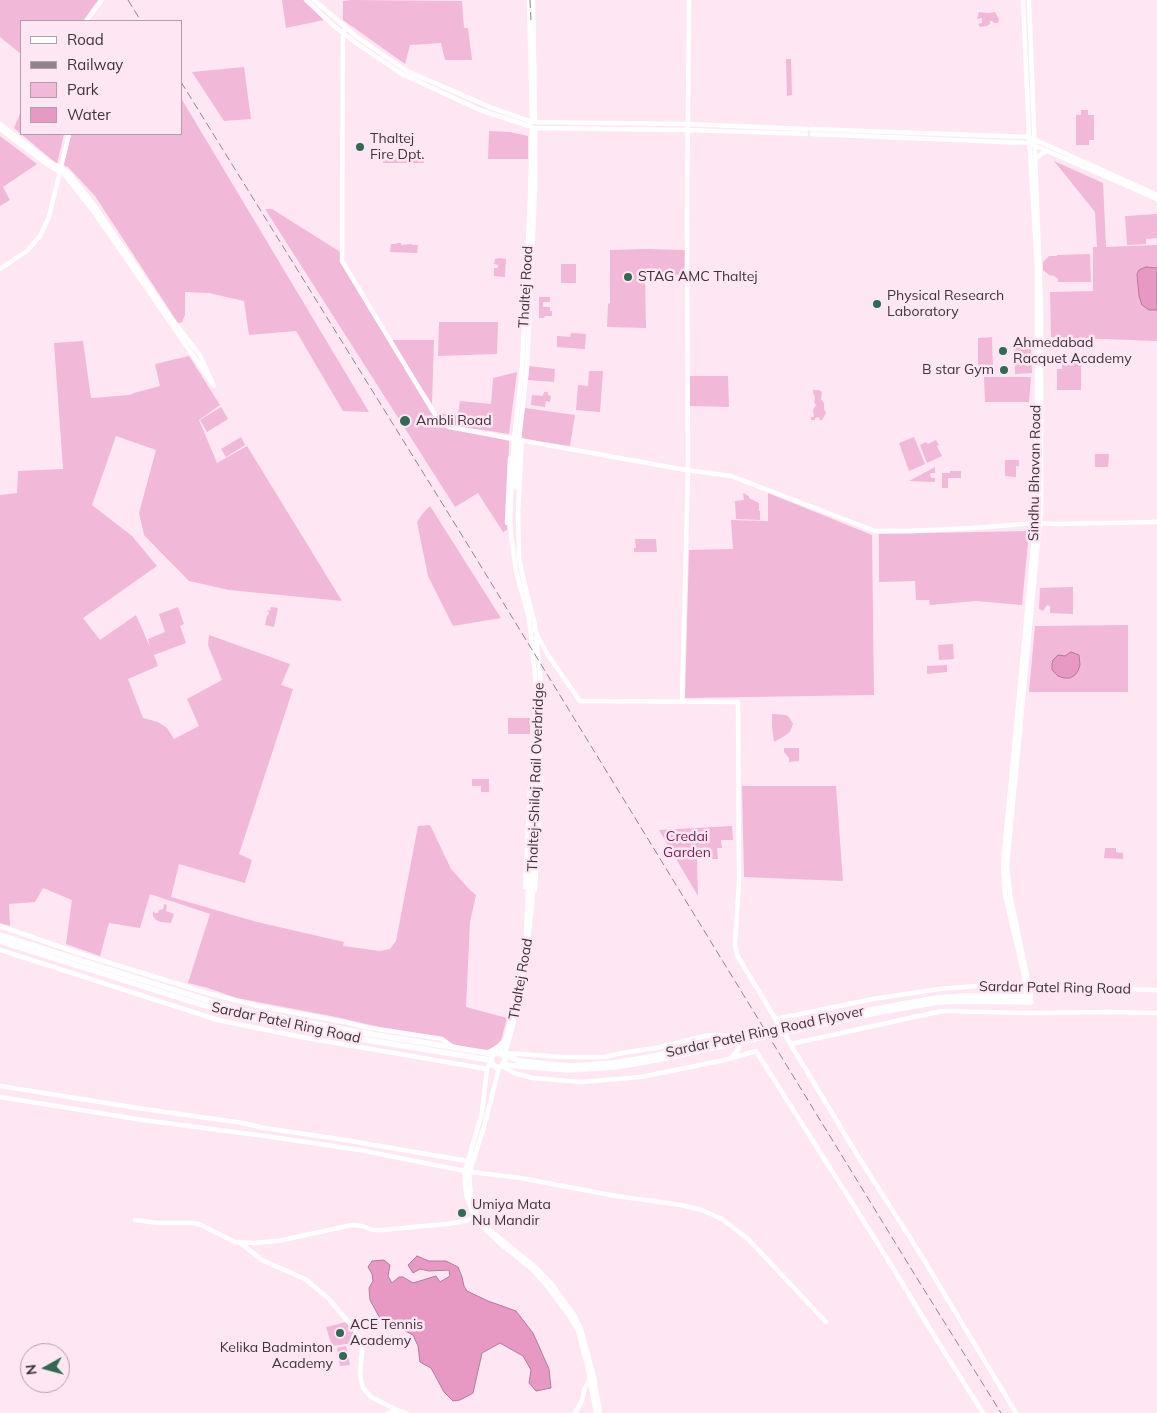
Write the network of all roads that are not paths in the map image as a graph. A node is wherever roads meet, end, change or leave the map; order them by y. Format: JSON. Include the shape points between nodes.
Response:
{"nodes":[{"id":1,"x":102,"y":0,"type":"edge"},
{"id":2,"x":306,"y":0,"type":"edge"},
{"id":3,"x":314,"y":0,"type":"edge"},
{"id":4,"x":531,"y":0,"type":"edge"},
{"id":5,"x":689,"y":0,"type":"edge"},
{"id":6,"x":1023,"y":0,"type":"edge"},
{"id":7,"x":1029,"y":0,"type":"edge"},
{"id":8,"x":87,"y":20,"type":"edge"},
{"id":9,"x":345,"y":31,"type":"junction"},
{"id":10,"x":0,"y":124,"type":"edge"},
{"id":11,"x":688,"y":124,"type":"junction"},
{"id":12,"x":534,"y":125,"type":"junction"},
{"id":13,"x":0,"y":129,"type":"edge"},
{"id":14,"x":688,"y":130,"type":"junction"},
{"id":15,"x":809,"y":131,"type":"junction"},
{"id":16,"x":69,"y":135,"type":"edge"},
{"id":17,"x":1029,"y":136,"type":"junction"},
{"id":18,"x":1034,"y":139,"type":"junction"},
{"id":19,"x":1032,"y":144,"type":"junction"},
{"id":20,"x":1048,"y":151,"type":"junction"},
{"id":21,"x":1035,"y":160,"type":"junction"},
{"id":22,"x":49,"y":163,"type":"junction"},
{"id":23,"x":59,"y":170,"type":"junction"},
{"id":24,"x":1157,"y":195,"type":"edge"},
{"id":25,"x":1157,"y":199,"type":"edge"},
{"id":26,"x":133,"y":266,"type":"junction"},
{"id":27,"x":0,"y":269,"type":"edge"},
{"id":28,"x":518,"y":440,"type":"junction"},
{"id":29,"x":515,"y":447,"type":"junction"},
{"id":30,"x":688,"y":470,"type":"junction"},
{"id":31,"x":1157,"y":522,"type":"edge"},
{"id":32,"x":1037,"y":523,"type":"junction"},
{"id":33,"x":534,"y":629,"type":"junction"},
{"id":34,"x":682,"y":701,"type":"junction"},
{"id":35,"x":541,"y":747,"type":"junction"},
{"id":36,"x":532,"y":748,"type":"junction"},
{"id":37,"x":530,"y":901,"type":"junction"},
{"id":38,"x":0,"y":926,"type":"edge"},
{"id":39,"x":0,"y":935,"type":"edge"},
{"id":40,"x":0,"y":941,"type":"edge"},
{"id":41,"x":0,"y":950,"type":"edge"},
{"id":42,"x":1027,"y":985,"type":"junction"},
{"id":43,"x":1157,"y":990,"type":"edge"},
{"id":44,"x":1029,"y":999,"type":"joint"},
{"id":45,"x":1157,"y":1013,"type":"edge"},
{"id":46,"x":776,"y":1019,"type":"junction"},
{"id":47,"x":504,"y":1042,"type":"junction"},
{"id":48,"x":791,"y":1044,"type":"junction"},
{"id":49,"x":455,"y":1048,"type":"junction"},
{"id":50,"x":486,"y":1053,"type":"junction"},
{"id":51,"x":497,"y":1056,"type":"junction"},
{"id":52,"x":730,"y":1059,"type":"junction"},
{"id":53,"x":535,"y":1065,"type":"junction"},
{"id":54,"x":501,"y":1066,"type":"junction"},
{"id":55,"x":487,"y":1068,"type":"junction"},
{"id":56,"x":0,"y":1086,"type":"edge"},
{"id":57,"x":0,"y":1097,"type":"edge"},
{"id":58,"x":470,"y":1162,"type":"junction"},
{"id":59,"x":467,"y":1171,"type":"junction"},
{"id":60,"x":476,"y":1216,"type":"junction"},
{"id":61,"x":135,"y":1220,"type":"dead end"},
{"id":62,"x":239,"y":1242,"type":"junction"},
{"id":63,"x":826,"y":1322,"type":"dead end"},
{"id":64,"x":592,"y":1378,"type":"junction"},
{"id":65,"x":399,"y":1411,"type":"junction"},
{"id":66,"x":388,"y":1413,"type":"edge"},
{"id":67,"x":406,"y":1413,"type":"edge"},
{"id":68,"x":575,"y":1413,"type":"edge"},
{"id":69,"x":596,"y":1413,"type":"edge"},
{"id":70,"x":600,"y":1413,"type":"edge"},
{"id":71,"x":983,"y":1413,"type":"edge"},
{"id":72,"x":1016,"y":1413,"type":"edge"}],
"edges":[{"from":1,"to":8,"type":"street"},
{"from":2,"to":9,"type":"street"},
{"from":3,"to":9,"type":"street"},
{"from":4,"to":12,"type":"street","name":"Thaltej Road"},
{"from":5,"to":11,"type":"street"},
{"from":6,"to":17,"type":"street","name":"Sindhu Bhavan Road"},
{"from":7,"to":18,"type":"street","name":"Sindhu Bhavan Road"},
{"from":9,"to":12,"type":"street","via":[[412,73]]},
{"from":9,"to":28,"type":"street","via":[[344,266],[442,424]]},
{"from":10,"to":22,"type":"street"},
{"from":11,"to":12,"type":"street"},
{"from":11,"to":14,"type":"street"},
{"from":11,"to":15,"type":"street"},
{"from":12,"to":14,"type":"street"},
{"from":12,"to":28,"type":"street","name":"Thaltej Road"},
{"from":13,"to":22,"type":"street"},
{"from":14,"to":15,"type":"street"},
{"from":14,"to":30,"type":"street"},
{"from":15,"to":17,"type":"street"},
{"from":15,"to":19,"type":"street"},
{"from":16,"to":23,"type":"street"},
{"from":17,"to":18,"type":"street"},
{"from":17,"to":19,"type":"street","name":"Sindhu Bhavan Road"},
{"from":18,"to":19,"type":"street","name":"Sindhu Bhavan Road"},
{"from":18,"to":24,"type":"street"},
{"from":19,"to":20,"type":"street"},
{"from":19,"to":21,"type":"street","name":"Sindhu Bhavan Road"},
{"from":19,"to":32,"type":"street","name":"Sindhu Bhavan Road","via":[[1037,267]]},
{"from":20,"to":21,"type":"street"},
{"from":20,"to":25,"type":"street"},
{"from":21,"to":32,"type":"street","name":"Sindhu Bhavan Road","via":[[1041,308],[1041,509]]},
{"from":22,"to":23,"type":"street"},
{"from":23,"to":26,"type":"street","via":[[68,172]]},
{"from":23,"to":27,"type":"street","via":[[49,217],[40,236],[27,251]]},
{"from":26,"to":26,"type":"street","via":[[214,386],[199,354]]},
{"from":28,"to":29,"type":"street","name":"Thaltej Road"},
{"from":28,"to":30,"type":"street"},
{"from":28,"to":33,"type":"street","via":[[518,538]]},
{"from":29,"to":33,"type":"street","via":[[510,455],[509,543],[518,589],[528,623]]},
{"from":29,"to":37,"type":"street","name":"Thaltej-Shilaj Rail Overbridge","via":[[516,548],[535,629],[542,691]]},
{"from":30,"to":32,"type":"street","via":[[731,476],[875,531]]},
{"from":30,"to":34,"type":"street"},
{"from":31,"to":32,"type":"street"},
{"from":32,"to":42,"type":"street","name":"Sindhu Bhavan Road","via":[[1007,865]]},
{"from":33,"to":34,"type":"street","via":[[580,701]]},
{"from":34,"to":46,"type":"street","via":[[738,702],[739,881],[735,946],[737,955]]},
{"from":35,"to":36,"type":"street"},
{"from":35,"to":36,"type":"street","via":[[542,722],[536,720],[533,722]]},
{"from":35,"to":37,"type":"street","via":[[536,883]]},
{"from":36,"to":37,"type":"street","via":[[524,894]]},
{"from":37,"to":47,"type":"street","via":[[521,968]]},
{"from":37,"to":51,"type":"street","name":"Thaltej Road","via":[[525,968],[511,1032]]},
{"from":38,"to":49,"type":"street","name":"Sardar Patel Ring Road","via":[[207,993],[365,1027],[442,1039]]},
{"from":39,"to":49,"type":"highway","name":"Sardar Patel Ring Road","via":[[235,1009]]},
{"from":40,"to":51,"type":"highway","name":"Sardar Patel Ring Road","via":[[234,1014],[361,1039]]},
{"from":41,"to":55,"type":"street","name":"Sardar Patel Ring Road","via":[[218,1020],[310,1039]]},
{"from":42,"to":43,"type":"street","name":"Sardar Patel Ring Road","via":[[1045,989]]},
{"from":42,"to":44,"type":"street","name":"Sindhu Bhavan Road"},
{"from":42,"to":46,"type":"street","name":"Sardar Patel Ring Road","via":[[939,989]]},
{"from":44,"to":53,"type":"highway","name":"Sardar Patel Ring Road Flyover","via":[[964,998],[938,1002],[622,1066],[570,1070]]},
{"from":45,"to":48,"type":"street","name":"Sardar Patel Ring Road","via":[[942,1010]]},
{"from":46,"to":48,"type":"street"},
{"from":47,"to":50,"type":"street"},
{"from":47,"to":51,"type":"street"},
{"from":48,"to":72,"type":"street"},
{"from":49,"to":50,"type":"highway","name":"Sardar Patel Ring Road"},
{"from":50,"to":51,"type":"highway","name":"Sardar Patel Ring Road"},
{"from":51,"to":52,"type":"street","name":"Sardar Patel Ring Road","via":[[604,1057],[706,1036],[735,1036],[740,1045]]},
{"from":51,"to":53,"type":"highway","name":"Sardar Patel Ring Road Flyover"},
{"from":51,"to":54,"type":"highway","via":[[505,1060]]},
{"from":51,"to":54,"type":"highway","via":[[493,1066]]},
{"from":51,"to":55,"type":"street"},
{"from":52,"to":54,"type":"street","via":[[641,1077],[581,1082],[533,1078]]},
{"from":52,"to":71,"type":"street","via":[[756,1051]]},
{"from":53,"to":54,"type":"highway","name":"Sardar Patel Ring Road Flyover"},
{"from":54,"to":58,"type":"street","via":[[484,1127]]},
{"from":55,"to":58,"type":"street","via":[[482,1113]]},
{"from":56,"to":58,"type":"street"},
{"from":57,"to":59,"type":"street","via":[[360,1150]]},
{"from":58,"to":59,"type":"street"},
{"from":59,"to":60,"type":"street","via":[[465,1186]]},
{"from":59,"to":63,"type":"street","via":[[702,1210],[722,1219],[748,1239]]},
{"from":60,"to":62,"type":"street","via":[[447,1224],[381,1230],[352,1225],[278,1241]]},
{"from":60,"to":64,"type":"street","via":[[477,1222],[532,1269],[564,1307],[578,1330]]},
{"from":61,"to":62,"type":"street","via":[[193,1223]]},
{"from":62,"to":65,"type":"street","via":[[262,1260],[305,1279],[328,1298],[356,1330],[362,1351],[360,1375],[363,1388],[371,1397]]},
{"from":64,"to":68,"type":"street"},
{"from":64,"to":69,"type":"street"},
{"from":64,"to":70,"type":"street"},
{"from":65,"to":66,"type":"street"},
{"from":65,"to":67,"type":"street"}]}
